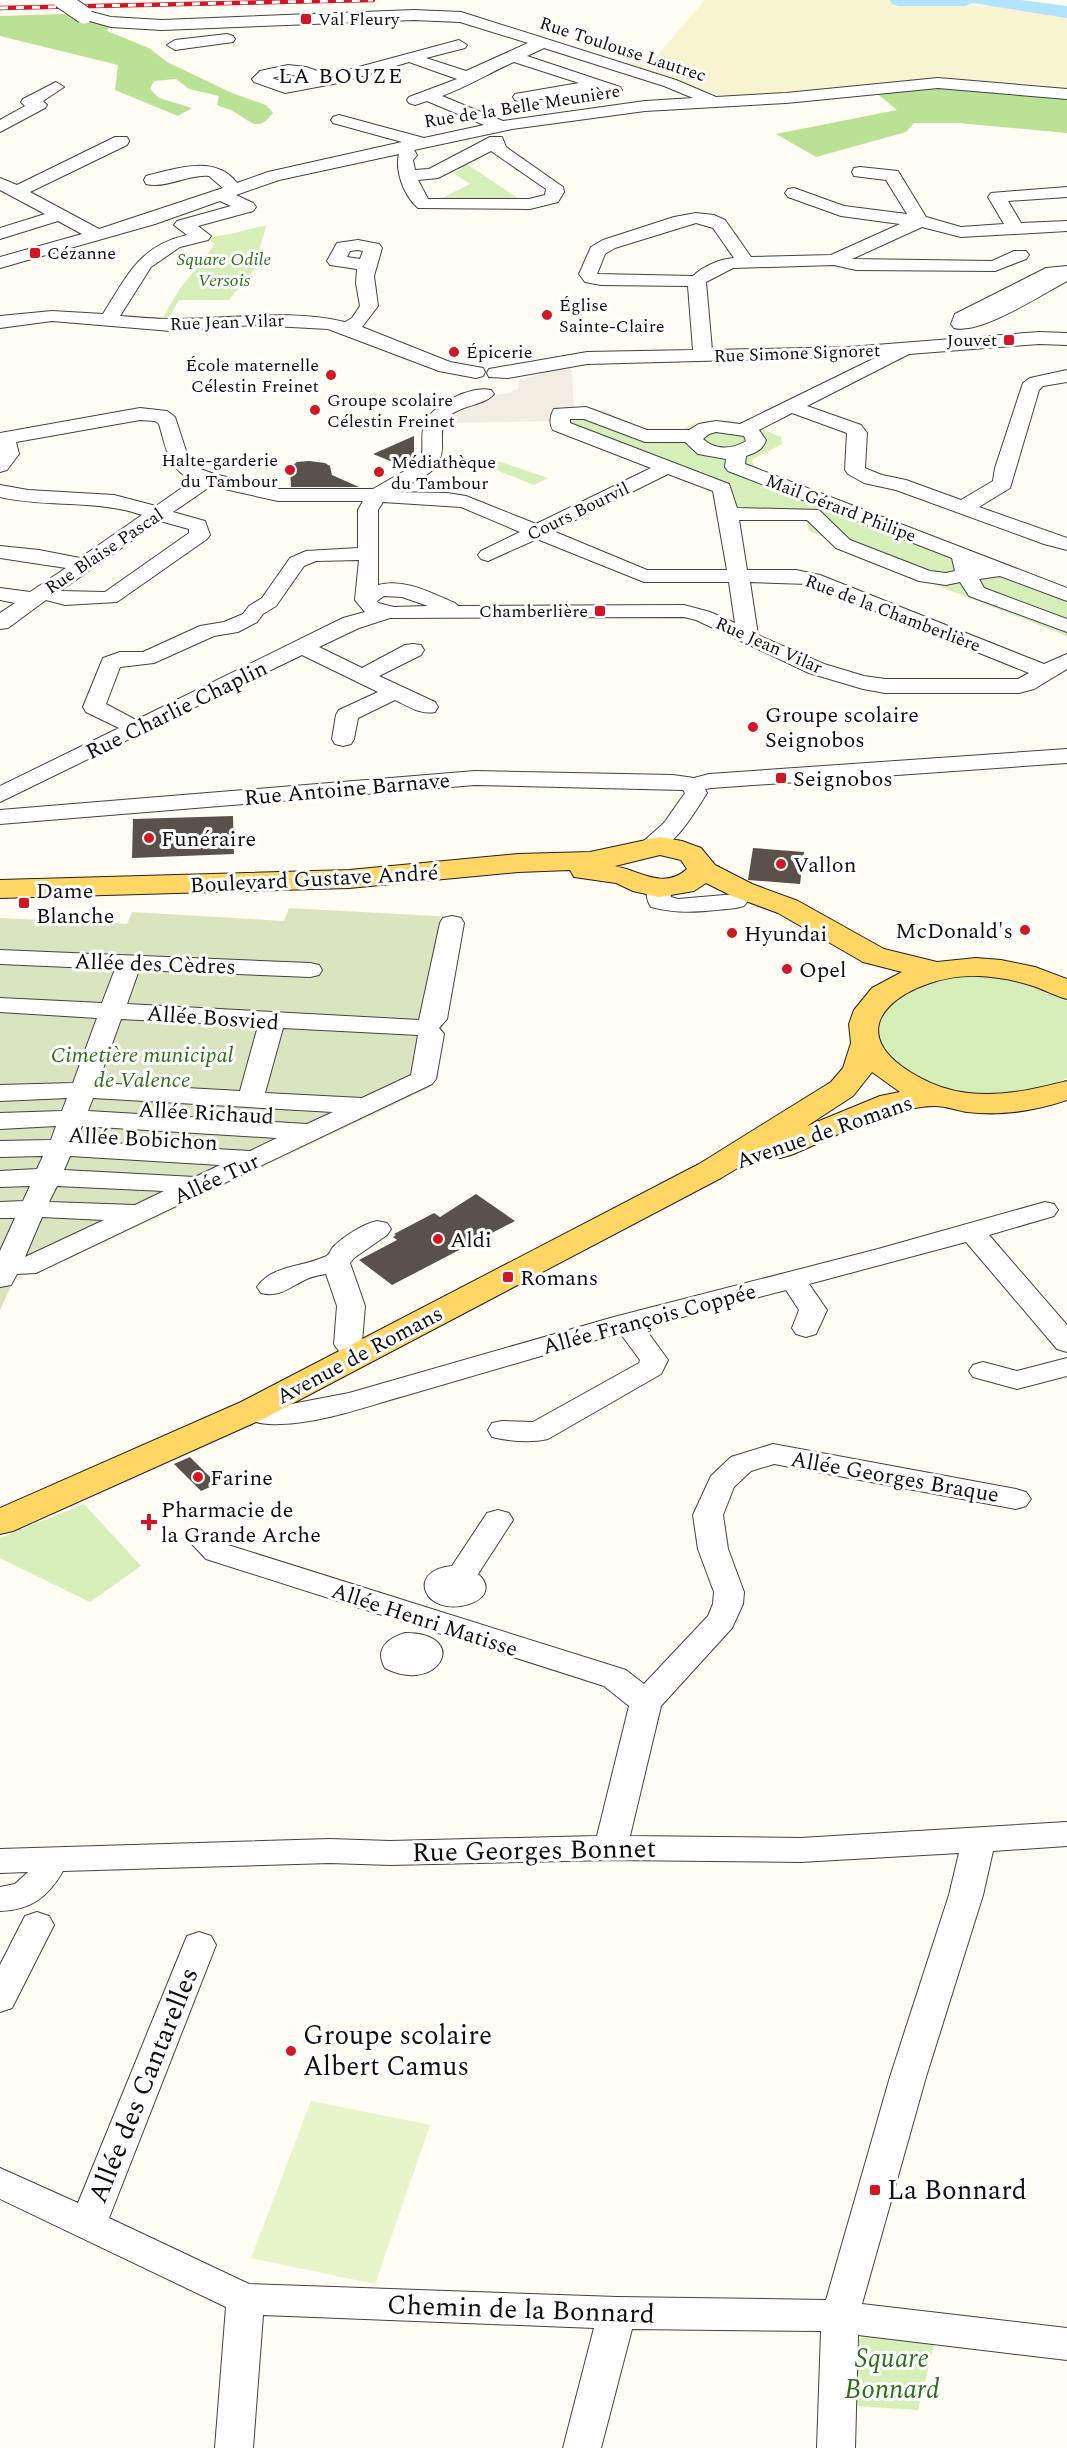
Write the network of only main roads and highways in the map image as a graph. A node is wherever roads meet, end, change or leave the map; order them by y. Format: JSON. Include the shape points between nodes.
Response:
{"nodes":[{"id":1,"x":634,"y":860,"type":"junction"},
{"id":2,"x":696,"y":861,"type":"junction"},
{"id":3,"x":666,"y":888,"type":"junction"},
{"id":4,"x":0,"y":890,"type":"edge"},
{"id":5,"x":0,"y":904,"type":"edge"},
{"id":6,"x":937,"y":971,"type":"junction"},
{"id":7,"x":1067,"y":973,"type":"edge"},
{"id":8,"x":1036,"y":977,"type":"junction"},
{"id":9,"x":1067,"y":990,"type":"edge"},
{"id":10,"x":880,"y":996,"type":"junction"},
{"id":11,"x":866,"y":1043,"type":"junction"},
{"id":12,"x":1067,"y":1090,"type":"edge"},
{"id":13,"x":938,"y":1096,"type":"junction"},
{"id":14,"x":1031,"y":1101,"type":"junction"},
{"id":15,"x":1067,"y":1109,"type":"edge"},
{"id":16,"x":710,"y":1171,"type":"junction"},
{"id":17,"x":0,"y":1522,"type":"edge"}],
"edges":[{"from":1,"to":2,"type":"main road","name":"Boulevard Gustave André","via":[[672,847]]},
{"from":1,"to":3,"type":"main road","name":"Boulevard Gustave André","via":[[635,883]]},
{"from":1,"to":4,"type":"main road","name":"Boulevard Gustave André","via":[[518,863],[349,879]]},
{"from":1,"to":5,"type":"main road","name":"Boulevard Gustave André","via":[[588,871],[258,894]]},
{"from":2,"to":3,"type":"main road","via":[[697,877]]},
{"from":2,"to":6,"type":"main road","name":"Boulevard Gustave André","via":[[742,890],[788,907],[874,956]]},
{"from":3,"to":10,"type":"main road","name":"Boulevard Gustave André","via":[[712,894],[777,919],[848,959],[865,972]]},
{"from":6,"to":8,"type":"main road","via":[[997,969]]},
{"from":6,"to":10,"type":"main road"},
{"from":7,"to":8,"type":"main road"},
{"from":8,"to":9,"type":"main road"},
{"from":10,"to":11,"type":"main road","name":"Avenue de Romans","via":[[864,1023]]},
{"from":11,"to":13,"type":"main road","via":[[873,1056],[899,1079]]},
{"from":11,"to":16,"type":"main road","name":"Avenue de Romans","via":[[858,1070],[842,1089]]},
{"from":12,"to":14,"type":"main road"},
{"from":13,"to":14,"type":"main road","via":[[984,1103]]},
{"from":13,"to":16,"type":"main road","name":"Avenue de Romans","via":[[891,1103],[788,1145]]},
{"from":14,"to":15,"type":"main road"},
{"from":16,"to":17,"type":"main road","name":"Avenue de Romans","via":[[253,1410]]}]}
